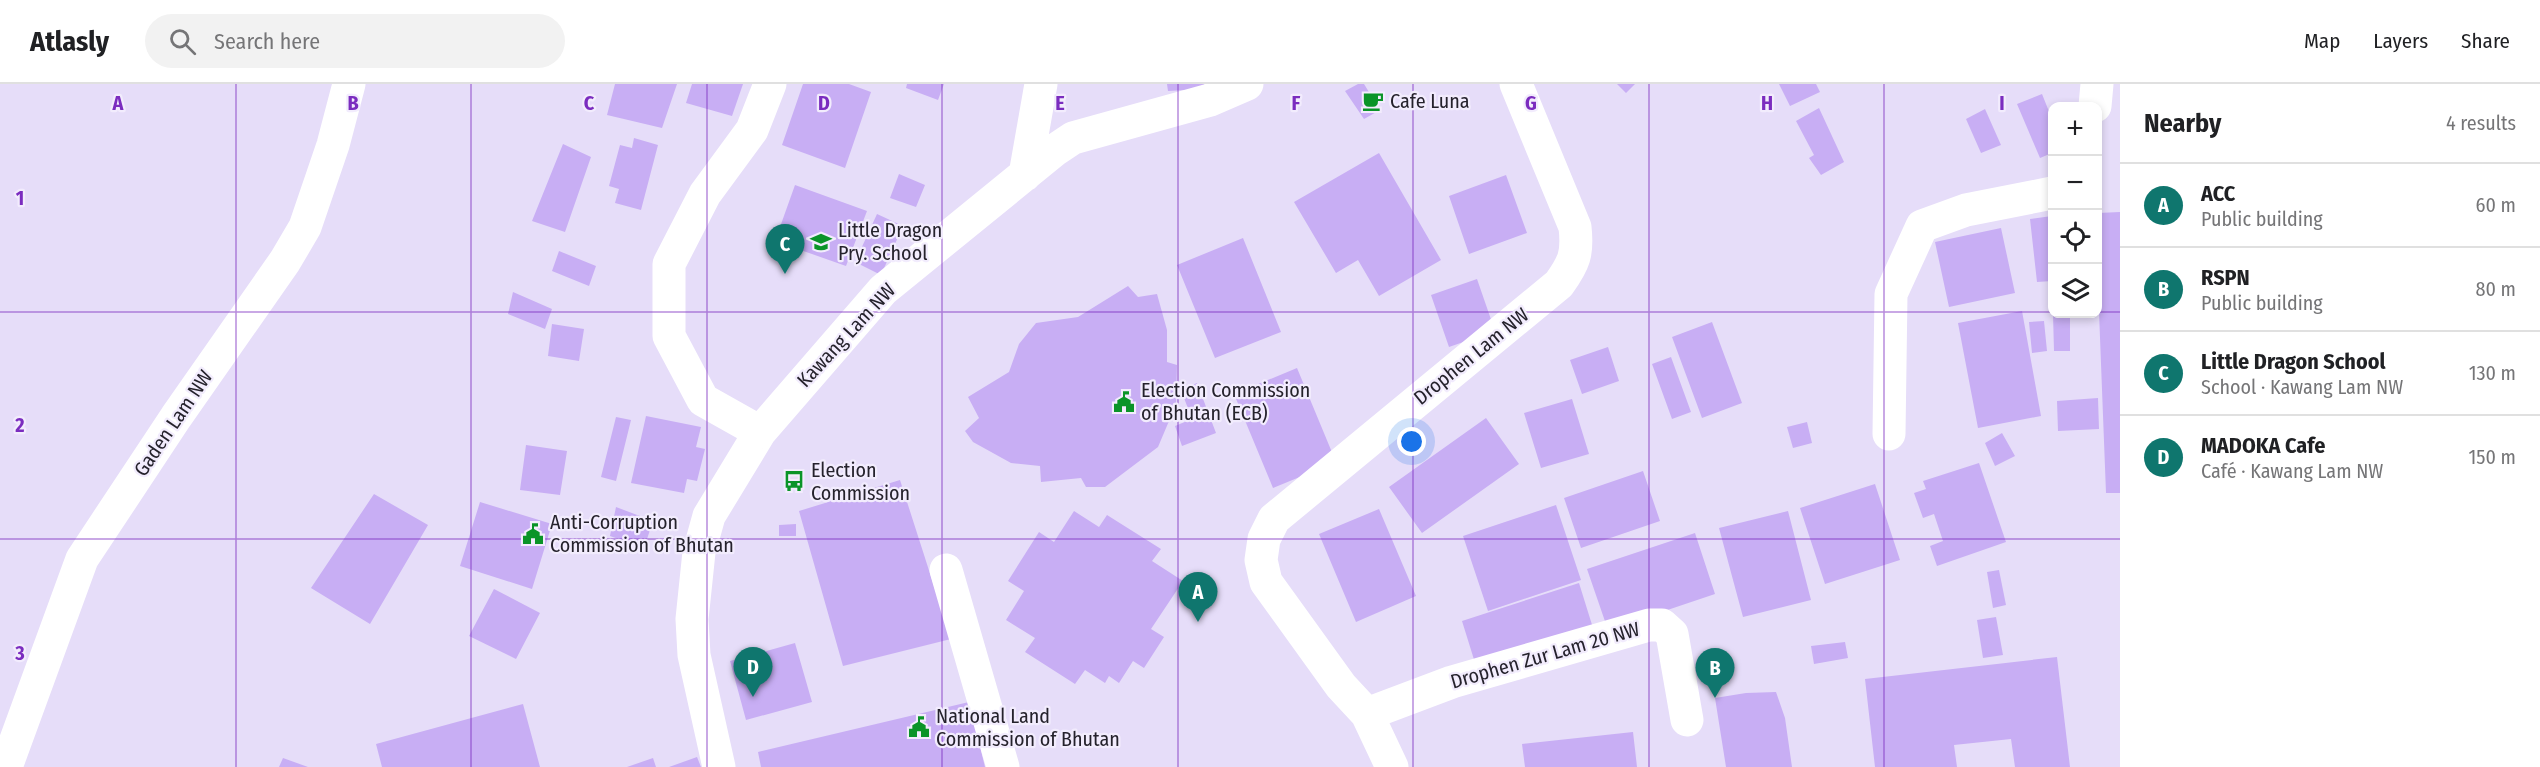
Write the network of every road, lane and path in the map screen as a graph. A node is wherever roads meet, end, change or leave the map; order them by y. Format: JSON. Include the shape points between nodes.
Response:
{"nodes":[{"id":1,"x":349,"y":84,"type":"edge"},
{"id":2,"x":770,"y":84,"type":"edge"},
{"id":3,"x":1041,"y":84,"type":"edge"},
{"id":4,"x":1246,"y":84,"type":"edge"},
{"id":5,"x":1516,"y":84,"type":"edge"},
{"id":6,"x":2097,"y":84,"type":"edge"},
{"id":7,"x":2095,"y":102,"type":"edge"},
{"id":8,"x":1025,"y":175,"type":"junction"},
{"id":9,"x":2048,"y":194,"type":"edge"},
{"id":10,"x":760,"y":432,"type":"junction"},
{"id":11,"x":1889,"y":434,"type":"dead end"},
{"id":12,"x":946,"y":570,"type":"dead end"},
{"id":13,"x":1367,"y":714,"type":"junction"},
{"id":14,"x":1687,"y":720,"type":"dead end"},
{"id":15,"x":6,"y":767,"type":"edge"},
{"id":16,"x":718,"y":767,"type":"edge"},
{"id":17,"x":1003,"y":767,"type":"edge"},
{"id":18,"x":1392,"y":767,"type":"edge"}],
"edges":[{"from":1,"to":15,"type":"street","name":"Gaden Lam NW","via":[[333,145],[300,236],[82,559]]},
{"from":2,"to":10,"type":"street","via":[[752,130],[705,194],[669,264],[669,336],[703,400]]},
{"from":3,"to":8,"type":"street"},
{"from":4,"to":8,"type":"street","name":"Kawang Lam NW","via":[[1210,99],[1073,138]]},
{"from":5,"to":13,"type":"street","name":"Drophen Lam NW","via":[[1575,227],[1577,247],[1572,266],[1559,284],[1274,519],[1264,539],[1261,560],[1266,582],[1341,686]]},
{"from":6,"to":7,"type":"street"},
{"from":8,"to":10,"type":"street","name":"Kawang Lam NW","via":[[883,290]]},
{"from":9,"to":11,"type":"street","via":[[1966,210],[1922,226],[1891,294]]},
{"from":10,"to":16,"type":"street","name":"Kawang Lam NW","via":[[709,516],[699,552],[694,655]]},
{"from":12,"to":17,"type":"street"},
{"from":13,"to":14,"type":"street","name":"Drophen Zur Lam 20 NW","via":[[1452,682],[1649,625],[1662,626],[1672,634]]},
{"from":13,"to":18,"type":"street","name":"Drophen Lam NW"}]}
